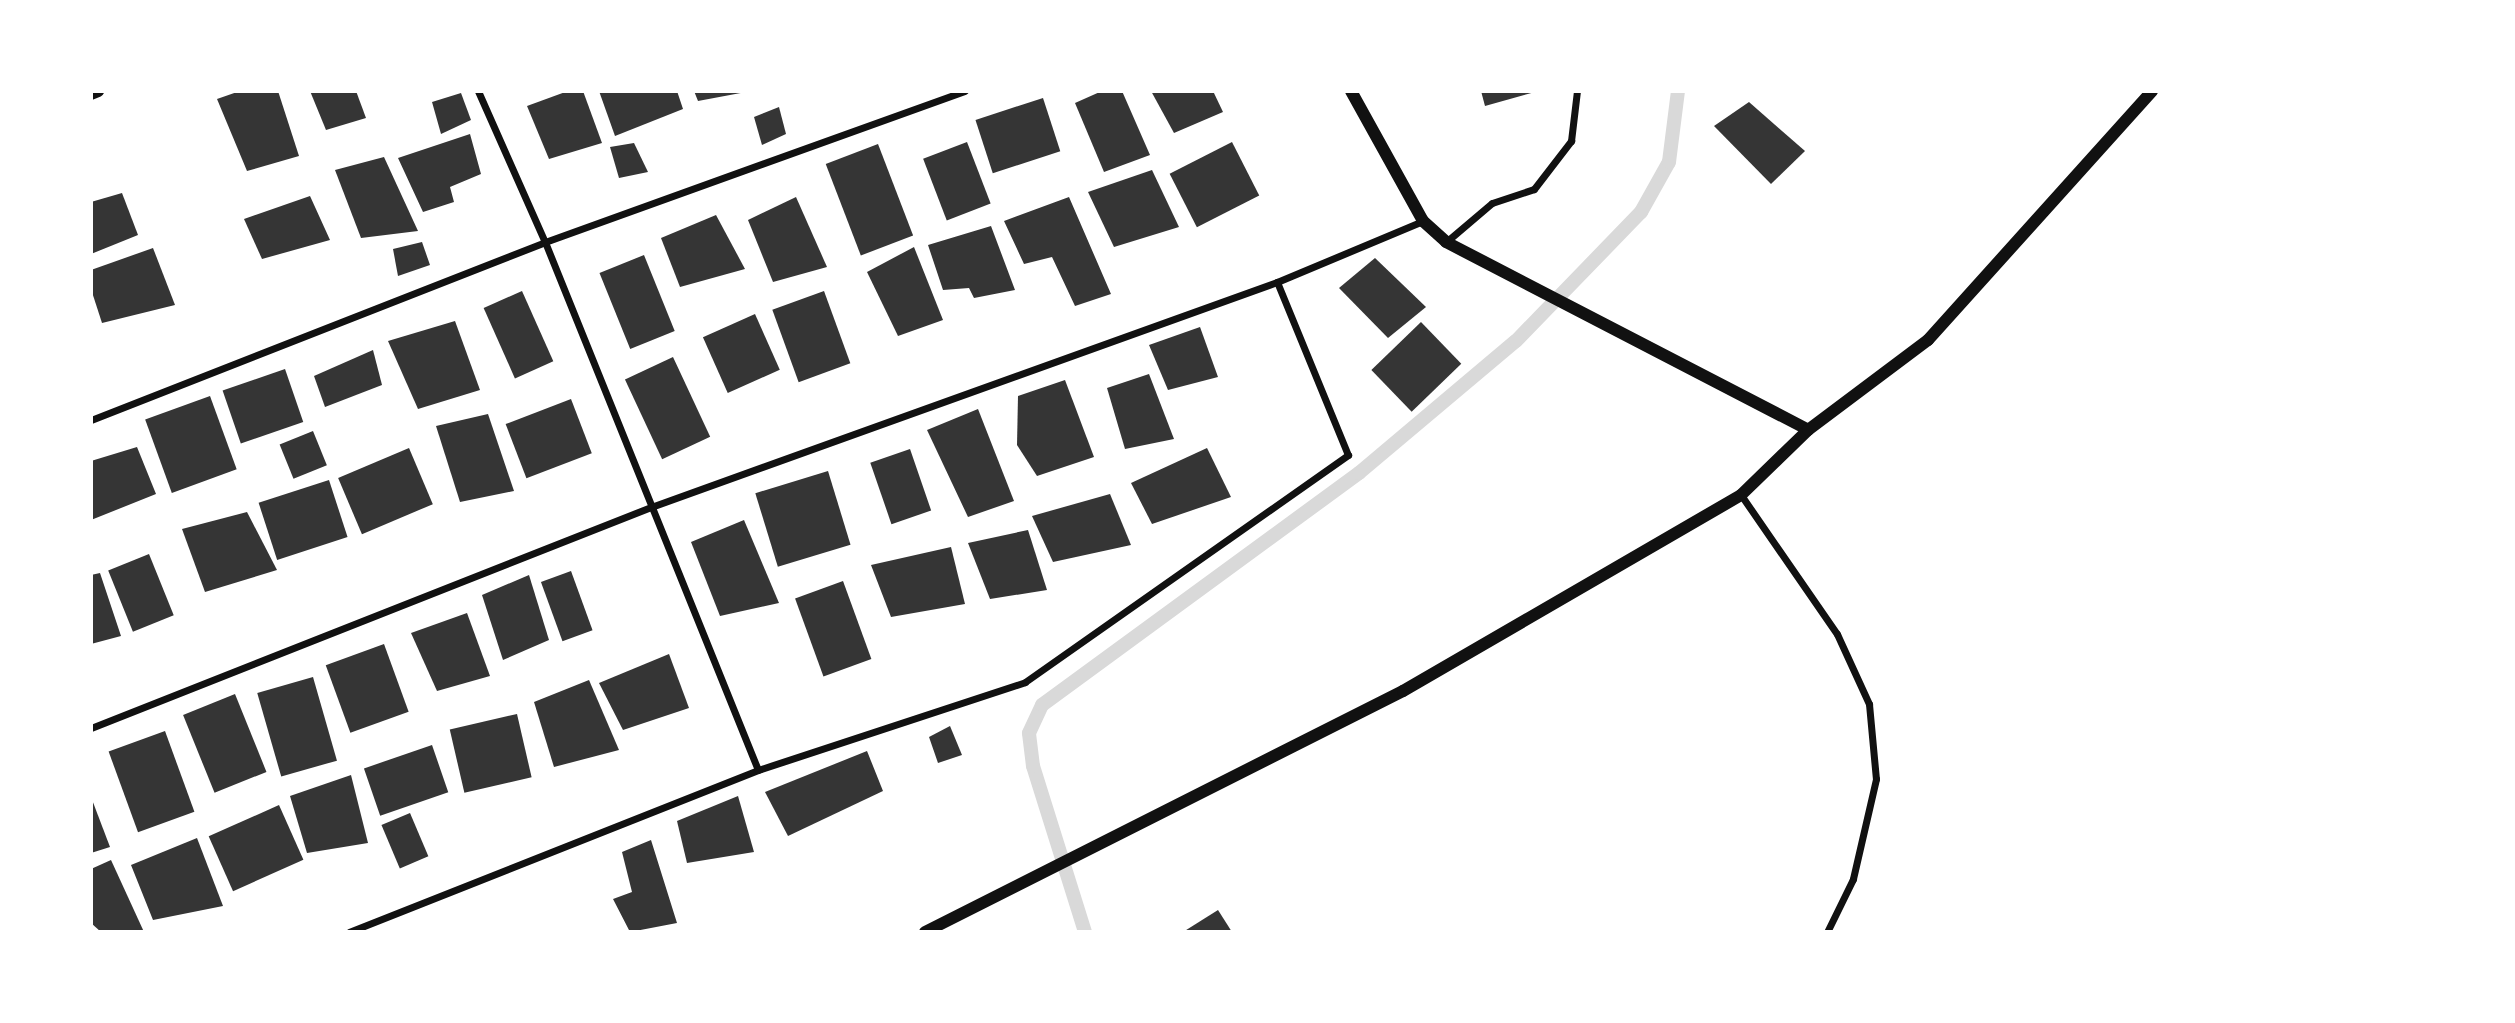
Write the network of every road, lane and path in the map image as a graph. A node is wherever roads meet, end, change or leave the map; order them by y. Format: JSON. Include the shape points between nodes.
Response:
{"nodes":[{"id":1,"x":98,"y":91,"type":"edge"},
{"id":2,"x":478,"y":91,"type":"edge"},
{"id":3,"x":965,"y":91,"type":"edge"},
{"id":4,"x":1351,"y":91,"type":"edge"},
{"id":5,"x":1577,"y":91,"type":"edge"},
{"id":6,"x":2152,"y":91,"type":"edge"},
{"id":7,"x":91,"y":94,"type":"edge"},
{"id":8,"x":1423,"y":220,"type":"junction"},
{"id":9,"x":545,"y":242,"type":"junction"},
{"id":10,"x":1446,"y":242,"type":"junction"},
{"id":11,"x":1277,"y":282,"type":"junction"},
{"id":12,"x":91,"y":420,"type":"edge"},
{"id":13,"x":1808,"y":430,"type":"junction"},
{"id":14,"x":1741,"y":495,"type":"junction"},
{"id":15,"x":651,"y":507,"type":"junction"},
{"id":16,"x":91,"y":728,"type":"edge"},
{"id":17,"x":758,"y":770,"type":"junction"},
{"id":18,"x":349,"y":932,"type":"edge"},
{"id":19,"x":925,"y":932,"type":"edge"},
{"id":20,"x":1827,"y":932,"type":"edge"}],
"edges":[{"from":1,"to":7,"type":"street"},
{"from":2,"to":9,"type":"street"},
{"from":3,"to":9,"type":"street"},
{"from":4,"to":8,"type":"street"},
{"from":5,"to":10,"type":"street","via":[[1572,141],[1534,189],[1492,203]]},
{"from":6,"to":13,"type":"street","via":[[1928,340]]},
{"from":8,"to":10,"type":"street"},
{"from":8,"to":11,"type":"street"},
{"from":9,"to":12,"type":"street"},
{"from":9,"to":15,"type":"street"},
{"from":10,"to":13,"type":"street"},
{"from":11,"to":15,"type":"street"},
{"from":11,"to":17,"type":"street","via":[[1348,456],[1025,682]]},
{"from":13,"to":14,"type":"street"},
{"from":14,"to":19,"type":"street","via":[[1403,691]]},
{"from":14,"to":20,"type":"street","via":[[1837,634],[1869,704],[1876,779],[1853,879]]},
{"from":15,"to":16,"type":"street"},
{"from":15,"to":17,"type":"street"},
{"from":17,"to":18,"type":"street"}]}
